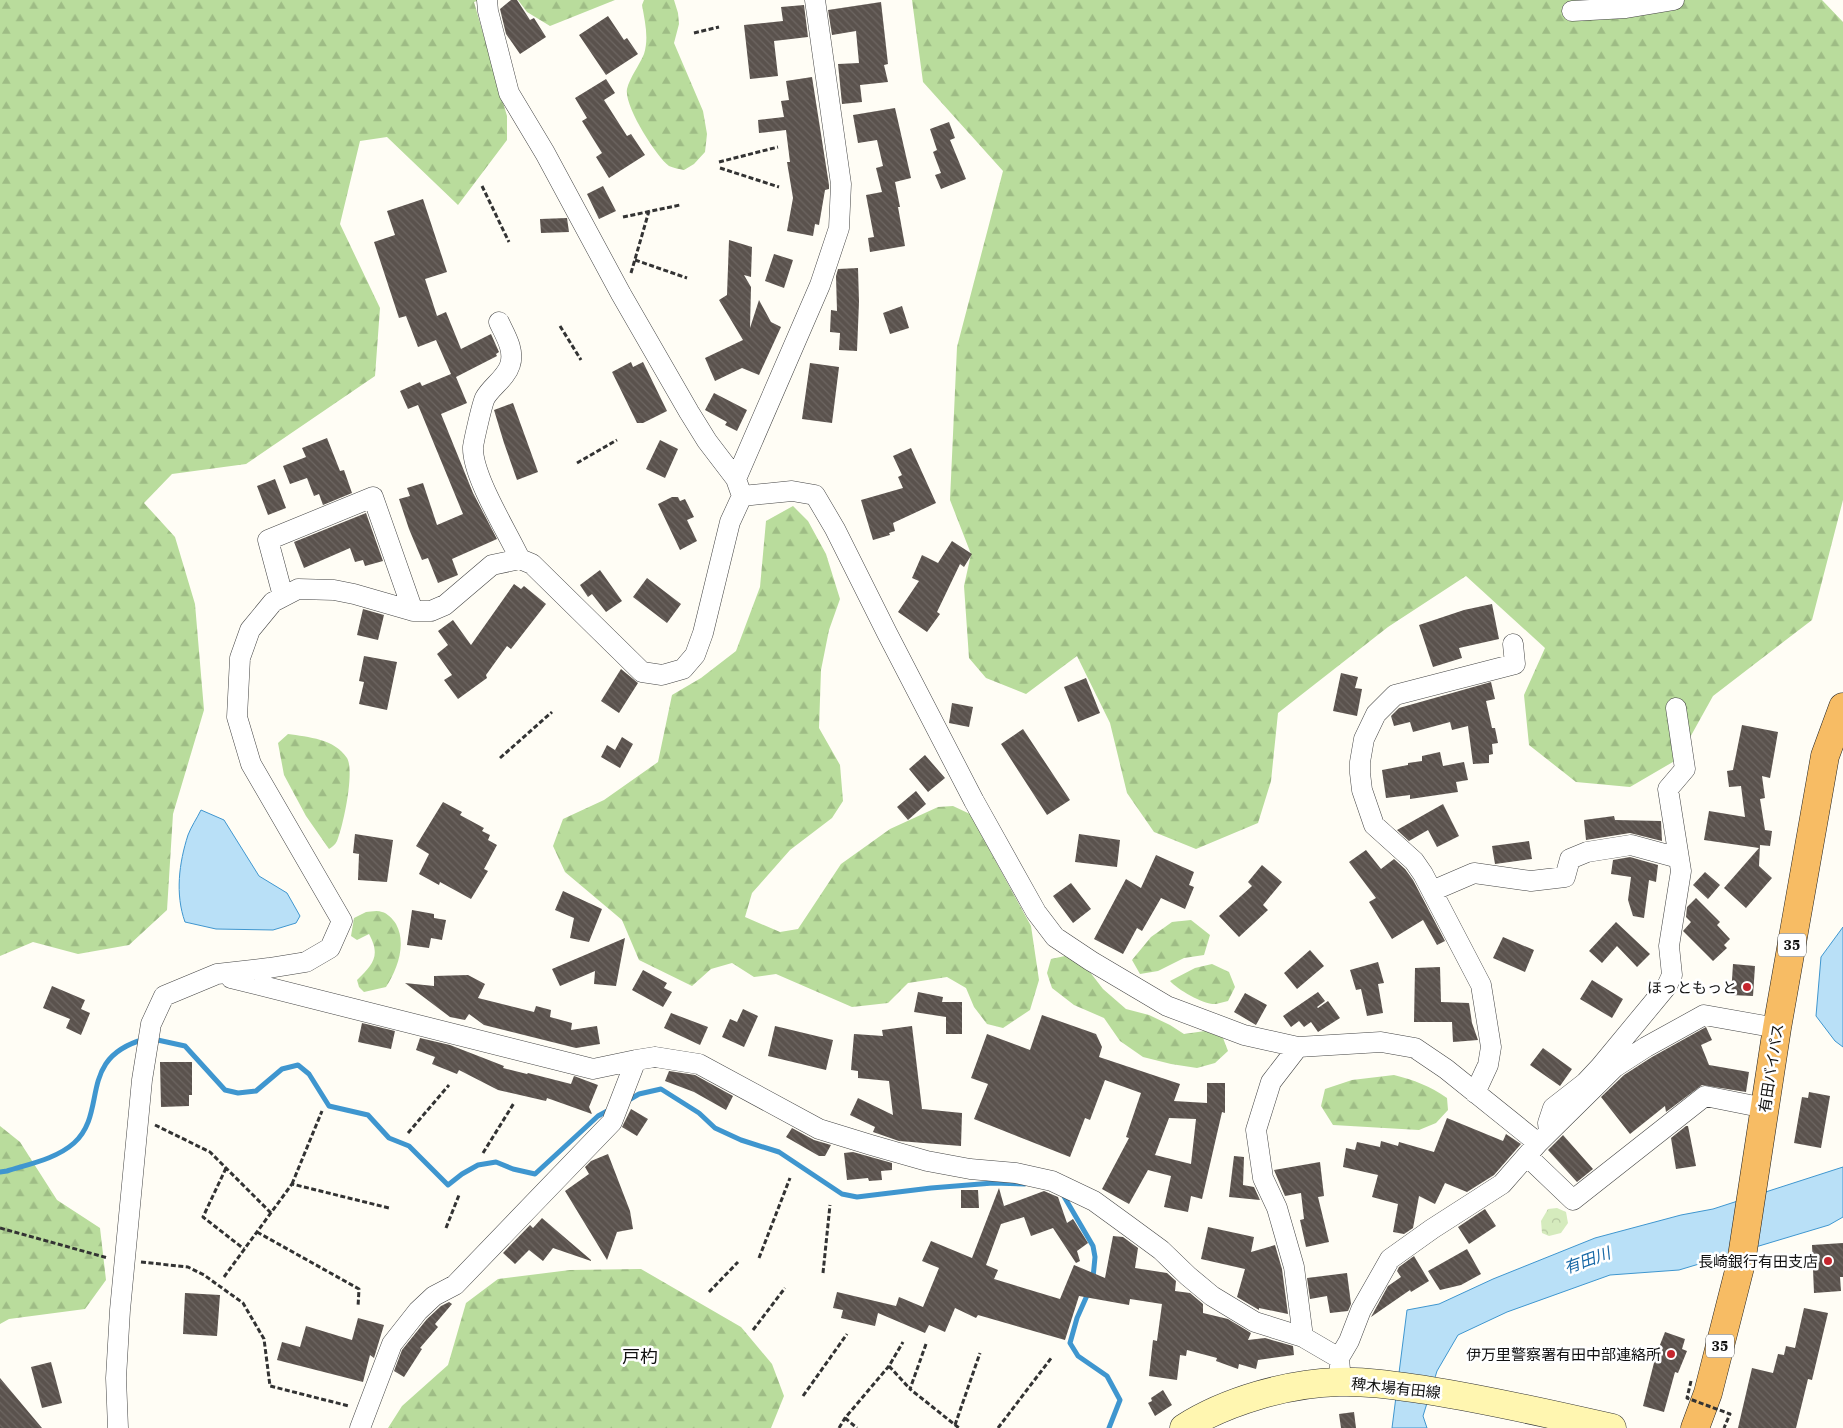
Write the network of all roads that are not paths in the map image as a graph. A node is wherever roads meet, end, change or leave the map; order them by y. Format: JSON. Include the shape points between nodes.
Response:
{"nodes":[{"id":1,"x":487,"y":0,"type":"edge"},
{"id":2,"x":815,"y":0,"type":"edge"},
{"id":3,"x":1674,"y":0,"type":"edge"},
{"id":4,"x":1572,"y":11,"type":"dead end"},
{"id":5,"x":499,"y":322,"type":"dead end"},
{"id":6,"x":739,"y":487,"type":"junction"},
{"id":7,"x":520,"y":559,"type":"junction"},
{"id":8,"x":283,"y":596,"type":"junction"},
{"id":9,"x":414,"y":611,"type":"junction"},
{"id":10,"x":1513,"y":644,"type":"dead end"},
{"id":11,"x":1843,"y":707,"type":"edge"},
{"id":12,"x":1676,"y":708,"type":"dead end"},
{"id":13,"x":1679,"y":858,"type":"junction"},
{"id":14,"x":1432,"y":891,"type":"junction"},
{"id":15,"x":217,"y":974,"type":"junction"},
{"id":16,"x":1777,"y":1028,"type":"junction"},
{"id":17,"x":1298,"y":1047,"type":"junction"},
{"id":18,"x":636,"y":1060,"type":"junction"},
{"id":19,"x":1475,"y":1093,"type":"junction"},
{"id":20,"x":1765,"y":1108,"type":"junction"},
{"id":21,"x":1538,"y":1144,"type":"junction"},
{"id":22,"x":1303,"y":1337,"type":"junction"},
{"id":23,"x":1340,"y":1370,"type":"junction"},
{"id":24,"x":362,"y":1419,"type":"edge"},
{"id":25,"x":118,"y":1428,"type":"edge"},
{"id":26,"x":1184,"y":1428,"type":"edge"},
{"id":27,"x":1612,"y":1428,"type":"edge"},
{"id":28,"x":1695,"y":1428,"type":"edge"}],
"edges":[{"from":1,"to":6,"type":"street","via":[[509,93],[689,412]]},
{"from":2,"to":6,"type":"street","via":[[841,184],[839,228],[820,285],[796,336]]},
{"from":3,"to":4,"type":"street","via":[[1626,8]]},
{"from":5,"to":7,"type":"street","via":[[510,347],[510,365],[484,399],[473,445],[474,460]]},
{"from":6,"to":7,"type":"street","via":[[703,633],[695,655],[683,669],[662,675],[642,672],[532,564]]},
{"from":6,"to":17,"type":"street","via":[[816,495],[979,809],[1036,912],[1055,937],[1168,1006],[1244,1035]]},
{"from":7,"to":9,"type":"street","via":[[492,565],[445,605],[431,611]]},
{"from":8,"to":9,"type":"street","via":[[298,589],[334,590]]},
{"from":8,"to":9,"type":"street","via":[[268,540],[373,497]]},
{"from":8,"to":15,"type":"street","via":[[273,602],[250,630],[240,658],[238,717],[251,764],[342,921],[330,948],[306,962]]},
{"from":10,"to":14,"type":"street","via":[[1516,664],[1395,695],[1376,714],[1364,740],[1360,773],[1374,825],[1414,861]]},
{"from":11,"to":16,"type":"highway","name":"有田バイパス","number":"35","via":[[1825,756]]},
{"from":12,"to":13,"type":"street","via":[[1685,769],[1668,789]]},
{"from":13,"to":14,"type":"street","via":[[1631,845],[1587,852],[1570,859],[1565,876],[1530,881],[1474,872]]},
{"from":13,"to":21,"type":"street","via":[[1681,871],[1669,946],[1672,975],[1667,986],[1585,1083],[1553,1108]]},
{"from":14,"to":19,"type":"street","via":[[1481,984],[1486,1006],[1491,1047],[1488,1065]]},
{"from":15,"to":18,"type":"street","via":[[593,1069]]},
{"from":15,"to":25,"type":"street","via":[[164,996],[151,1024],[142,1080],[124,1259],[116,1378]]},
{"from":16,"to":20,"type":"highway","name":"有田バイパス","number":"35"},
{"from":16,"to":21,"type":"street","via":[[1704,1015],[1615,1067]]},
{"from":17,"to":19,"type":"street","via":[[1381,1042],[1415,1048]]},
{"from":17,"to":22,"type":"street","via":[[1271,1082],[1256,1130],[1263,1178],[1277,1208],[1294,1267]]},
{"from":18,"to":22,"type":"street","via":[[655,1057],[699,1064],[820,1129],[871,1145],[953,1166],[1016,1173],[1052,1181],[1094,1201],[1161,1250],[1212,1296],[1255,1322]]},
{"from":18,"to":24,"type":"street","via":[[612,1122],[455,1285],[434,1296],[418,1311],[392,1344]]},
{"from":19,"to":21,"type":"street"},
{"from":20,"to":21,"type":"street","via":[[1706,1096],[1573,1200]]},
{"from":20,"to":28,"type":"highway","name":"有田バイパス","number":"35","via":[[1741,1263],[1708,1393]]},
{"from":21,"to":23,"type":"street","via":[[1502,1184],[1390,1259],[1361,1310]]},
{"from":22,"to":23,"type":"street"},
{"from":23,"to":26,"type":"main road","name":"稗木場有田線","via":[[1312,1384],[1248,1399]]},
{"from":23,"to":27,"type":"main road","name":"稗木場有田線","via":[[1385,1384],[1480,1398]]}]}
